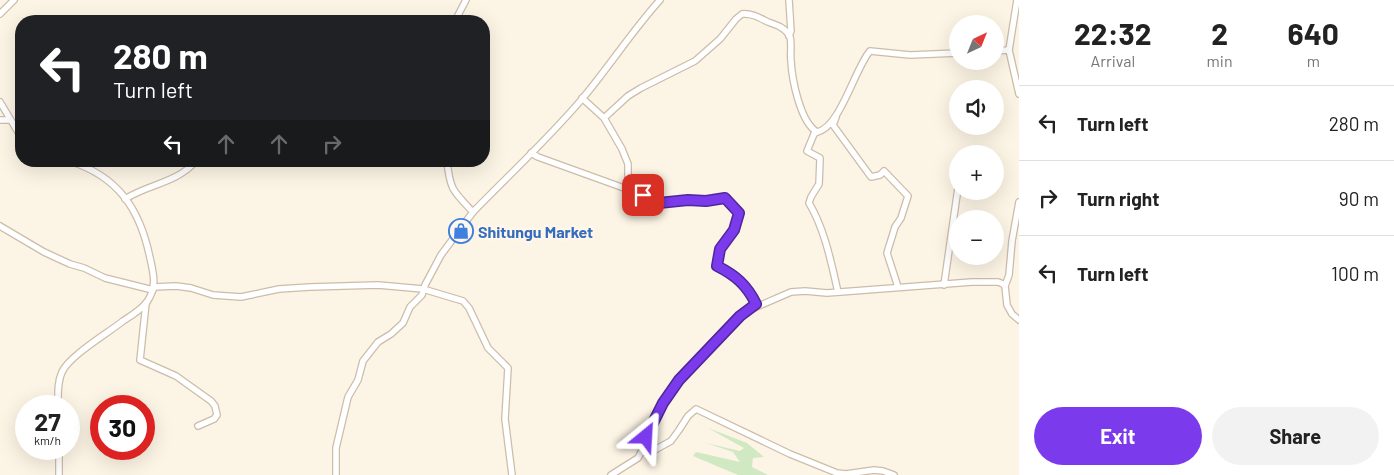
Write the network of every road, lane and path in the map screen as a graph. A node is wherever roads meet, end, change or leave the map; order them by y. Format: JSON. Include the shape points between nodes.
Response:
{"nodes":[{"id":1,"x":14,"y":0,"type":"edge"},
{"id":2,"x":466,"y":0,"type":"edge"},
{"id":3,"x":660,"y":0,"type":"edge"},
{"id":4,"x":789,"y":0,"type":"edge"},
{"id":5,"x":1017,"y":0,"type":"edge"},
{"id":6,"x":0,"y":14,"type":"edge"},
{"id":7,"x":458,"y":15,"type":"edge"},
{"id":8,"x":789,"y":36,"type":"junction"},
{"id":9,"x":1004,"y":50,"type":"edge"},
{"id":10,"x":1009,"y":50,"type":"junction"},
{"id":11,"x":949,"y":53,"type":"edge"},
{"id":12,"x":1019,"y":94,"type":"edge"},
{"id":13,"x":582,"y":98,"type":"junction"},
{"id":14,"x":0,"y":102,"type":"edge"},
{"id":15,"x":836,"y":115,"type":"junction"},
{"id":16,"x":604,"y":118,"type":"junction"},
{"id":17,"x":0,"y":120,"type":"edge"},
{"id":18,"x":10,"y":120,"type":"junction"},
{"id":19,"x":15,"y":128,"type":"edge"},
{"id":20,"x":818,"y":132,"type":"junction"},
{"id":21,"x":531,"y":153,"type":"junction"},
{"id":22,"x":88,"y":167,"type":"edge"},
{"id":23,"x":191,"y":167,"type":"edge"},
{"id":24,"x":448,"y":167,"type":"edge"},
{"id":25,"x":636,"y":192,"type":"junction"},
{"id":26,"x":125,"y":199,"type":"junction"},
{"id":27,"x":956,"y":200,"type":"edge"},
{"id":28,"x":1019,"y":202,"type":"edge"},
{"id":29,"x":473,"y":212,"type":"junction"},
{"id":30,"x":0,"y":226,"type":"edge"},
{"id":31,"x":944,"y":285,"type":"junction"},
{"id":32,"x":1005,"y":286,"type":"junction"},
{"id":33,"x":898,"y":287,"type":"junction"},
{"id":34,"x":423,"y":288,"type":"junction"},
{"id":35,"x":153,"y":289,"type":"junction"},
{"id":36,"x":838,"y":292,"type":"junction"},
{"id":37,"x":146,"y":303,"type":"junction"},
{"id":38,"x":752,"y":309,"type":"junction"},
{"id":39,"x":1019,"y":320,"type":"edge"},
{"id":40,"x":58,"y":395,"type":"edge"},
{"id":41,"x":198,"y":426,"type":"dead end"},
{"id":42,"x":642,"y":452,"type":"junction"},
{"id":43,"x":59,"y":460,"type":"edge"},
{"id":44,"x":59,"y":475,"type":"edge"},
{"id":45,"x":336,"y":475,"type":"edge"},
{"id":46,"x":512,"y":475,"type":"edge"},
{"id":47,"x":611,"y":475,"type":"edge"},
{"id":48,"x":894,"y":475,"type":"edge"}],
"edges":[{"from":1,"to":6,"type":"street"},
{"from":2,"to":7,"type":"street"},
{"from":3,"to":13,"type":"street"},
{"from":4,"to":8,"type":"street"},
{"from":5,"to":10,"type":"street"},
{"from":8,"to":16,"type":"street","via":[[784,28],[754,15],[742,14],[695,61],[628,96]]},
{"from":8,"to":20,"type":"street","via":[[792,74],[798,97],[809,124]]},
{"from":9,"to":10,"type":"street"},
{"from":10,"to":12,"type":"street"},
{"from":11,"to":15,"type":"street","via":[[910,55],[870,51]]},
{"from":13,"to":16,"type":"street"},
{"from":13,"to":21,"type":"street"},
{"from":14,"to":18,"type":"street"},
{"from":15,"to":20,"type":"street"},
{"from":15,"to":33,"type":"street","via":[[833,125],[871,177],[884,171],[908,196],[887,253]]},
{"from":16,"to":25,"type":"street","via":[[626,155],[628,178]]},
{"from":17,"to":18,"type":"street"},
{"from":18,"to":19,"type":"street"},
{"from":20,"to":36,"type":"street","via":[[807,151],[820,158],[818,184],[809,203],[819,221]]},
{"from":21,"to":25,"type":"street"},
{"from":21,"to":29,"type":"street"},
{"from":22,"to":26,"type":"street","via":[[100,173]]},
{"from":23,"to":26,"type":"street","via":[[174,179],[138,190]]},
{"from":24,"to":29,"type":"street","via":[[452,189]]},
{"from":25,"to":38,"type":"street","via":[[659,203],[725,198],[739,213],[734,230],[720,249],[717,266],[734,275],[750,291],[756,304]]},
{"from":26,"to":35,"type":"street","via":[[138,217],[144,234],[152,266]]},
{"from":27,"to":31,"type":"street"},
{"from":28,"to":32,"type":"street"},
{"from":29,"to":34,"type":"street","via":[[441,255]]},
{"from":30,"to":35,"type":"street","via":[[70,264],[106,278]]},
{"from":31,"to":32,"type":"street","via":[[991,282]]},
{"from":31,"to":33,"type":"street"},
{"from":32,"to":39,"type":"street","via":[[1006,305]]},
{"from":33,"to":36,"type":"street"},
{"from":34,"to":35,"type":"street","via":[[310,287],[241,297],[213,296],[184,287]]},
{"from":34,"to":45,"type":"street","via":[[422,296],[410,307],[403,323],[378,342],[363,360],[358,380],[348,397],[336,448]]},
{"from":34,"to":46,"type":"street","via":[[463,301],[488,348],[507,366],[505,419]]},
{"from":35,"to":37,"type":"street"},
{"from":36,"to":38,"type":"street","via":[[791,292]]},
{"from":37,"to":40,"type":"street","via":[[66,366],[59,379]]},
{"from":37,"to":41,"type":"street","via":[[140,360],[176,376],[216,406],[214,419]]},
{"from":38,"to":42,"type":"street","via":[[740,316],[679,380],[649,428]]},
{"from":42,"to":47,"type":"street"},
{"from":42,"to":48,"type":"street","via":[[651,452],[671,441],[696,409],[837,473],[874,470]]},
{"from":43,"to":44,"type":"street"}]}
